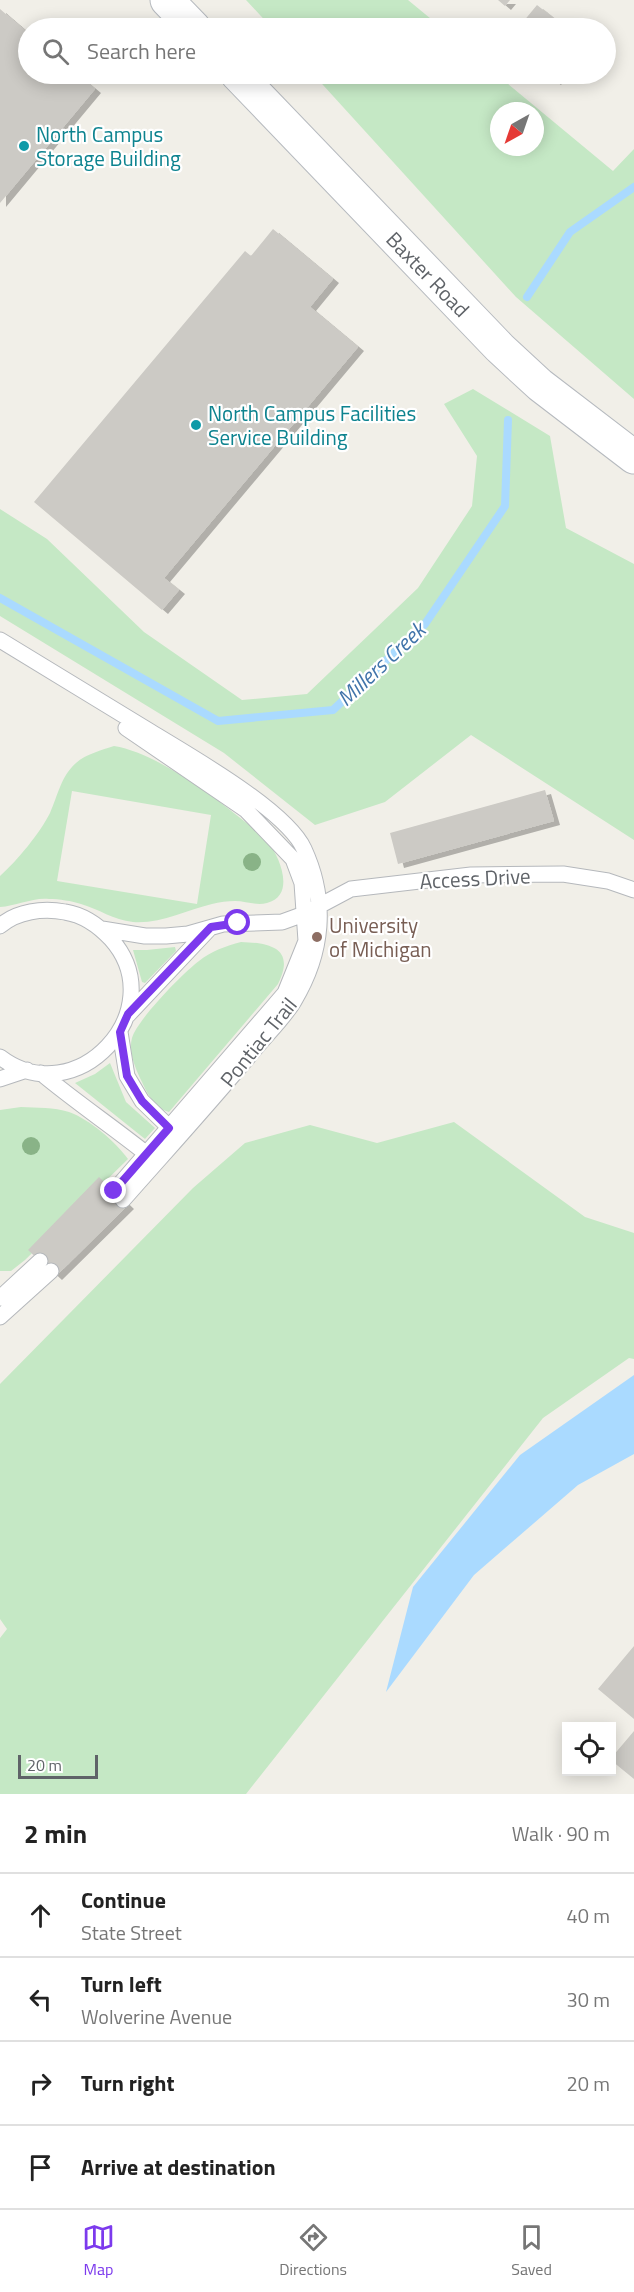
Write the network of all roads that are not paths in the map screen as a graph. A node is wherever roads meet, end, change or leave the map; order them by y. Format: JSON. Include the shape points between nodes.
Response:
{"nodes":[{"id":1,"x":167,"y":0,"type":"edge"},
{"id":2,"x":184,"y":18,"type":"edge"},
{"id":3,"x":247,"y":84,"type":"edge"},
{"id":4,"x":634,"y":457,"type":"edge"},
{"id":5,"x":0,"y":640,"type":"edge"},
{"id":6,"x":0,"y":652,"type":"edge"},
{"id":7,"x":634,"y":890,"type":"edge"},
{"id":8,"x":319,"y":906,"type":"junction"},
{"id":9,"x":304,"y":914,"type":"junction"},
{"id":10,"x":1,"y":924,"type":"edge"},
{"id":11,"x":211,"y":927,"type":"junction"},
{"id":12,"x":102,"y":929,"type":"junction"},
{"id":13,"x":128,"y":1014,"type":"junction"},
{"id":14,"x":120,"y":1032,"type":"junction"},
{"id":15,"x":0,"y":1057,"type":"edge"},
{"id":16,"x":34,"y":1072,"type":"junction"},
{"id":17,"x":0,"y":1079,"type":"edge"},
{"id":18,"x":174,"y":1132,"type":"junction"},
{"id":19,"x":146,"y":1154,"type":"junction"},
{"id":20,"x":118,"y":1196,"type":"dead end"},
{"id":21,"x":0,"y":1298,"type":"edge"},
{"id":22,"x":0,"y":1317,"type":"edge"}],
"edges":[{"from":1,"to":2,"type":"street"},
{"from":3,"to":4,"type":"street","name":"Baxter Road","via":[[500,348],[549,393]]},
{"from":5,"to":8,"type":"lane","name":"Pontiac Trail","via":[[204,764],[266,807],[304,848]]},
{"from":6,"to":9,"type":"lane","via":[[141,738],[246,810],[293,859],[302,883]]},
{"from":7,"to":8,"type":"lane","name":"Access Drive","via":[[608,881],[563,874],[471,875],[351,889]]},
{"from":8,"to":9,"type":"lane","name":"Access Drive"},
{"from":8,"to":18,"type":"lane","name":"Pontiac Trail","via":[[321,922],[315,954],[294,1002]]},
{"from":9,"to":11,"type":"lane","name":"Access Drive","via":[[282,922]]},
{"from":9,"to":18,"type":"lane","via":[[306,941],[285,993]]},
{"from":10,"to":12,"type":"lane","via":[[20,915],[54,910],[71,913]]},
{"from":11,"to":12,"type":"lane","name":"Access Drive","via":[[188,934],[145,936]]},
{"from":11,"to":13,"type":"lane"},
{"from":12,"to":13,"type":"lane","via":[[124,959],[129,978]]},
{"from":13,"to":14,"type":"lane"},
{"from":14,"to":16,"type":"lane","via":[[95,1059],[78,1068],[60,1073]]},
{"from":14,"to":18,"type":"lane","via":[[127,1076],[142,1101]]},
{"from":15,"to":16,"type":"lane"},
{"from":16,"to":17,"type":"lane"},
{"from":16,"to":19,"type":"lane"},
{"from":18,"to":19,"type":"lane","name":"Pontiac Trail"},
{"from":19,"to":20,"type":"lane","name":"Pontiac Trail"},
{"from":21,"to":22,"type":"lane","via":[[46,1266]]}]}
